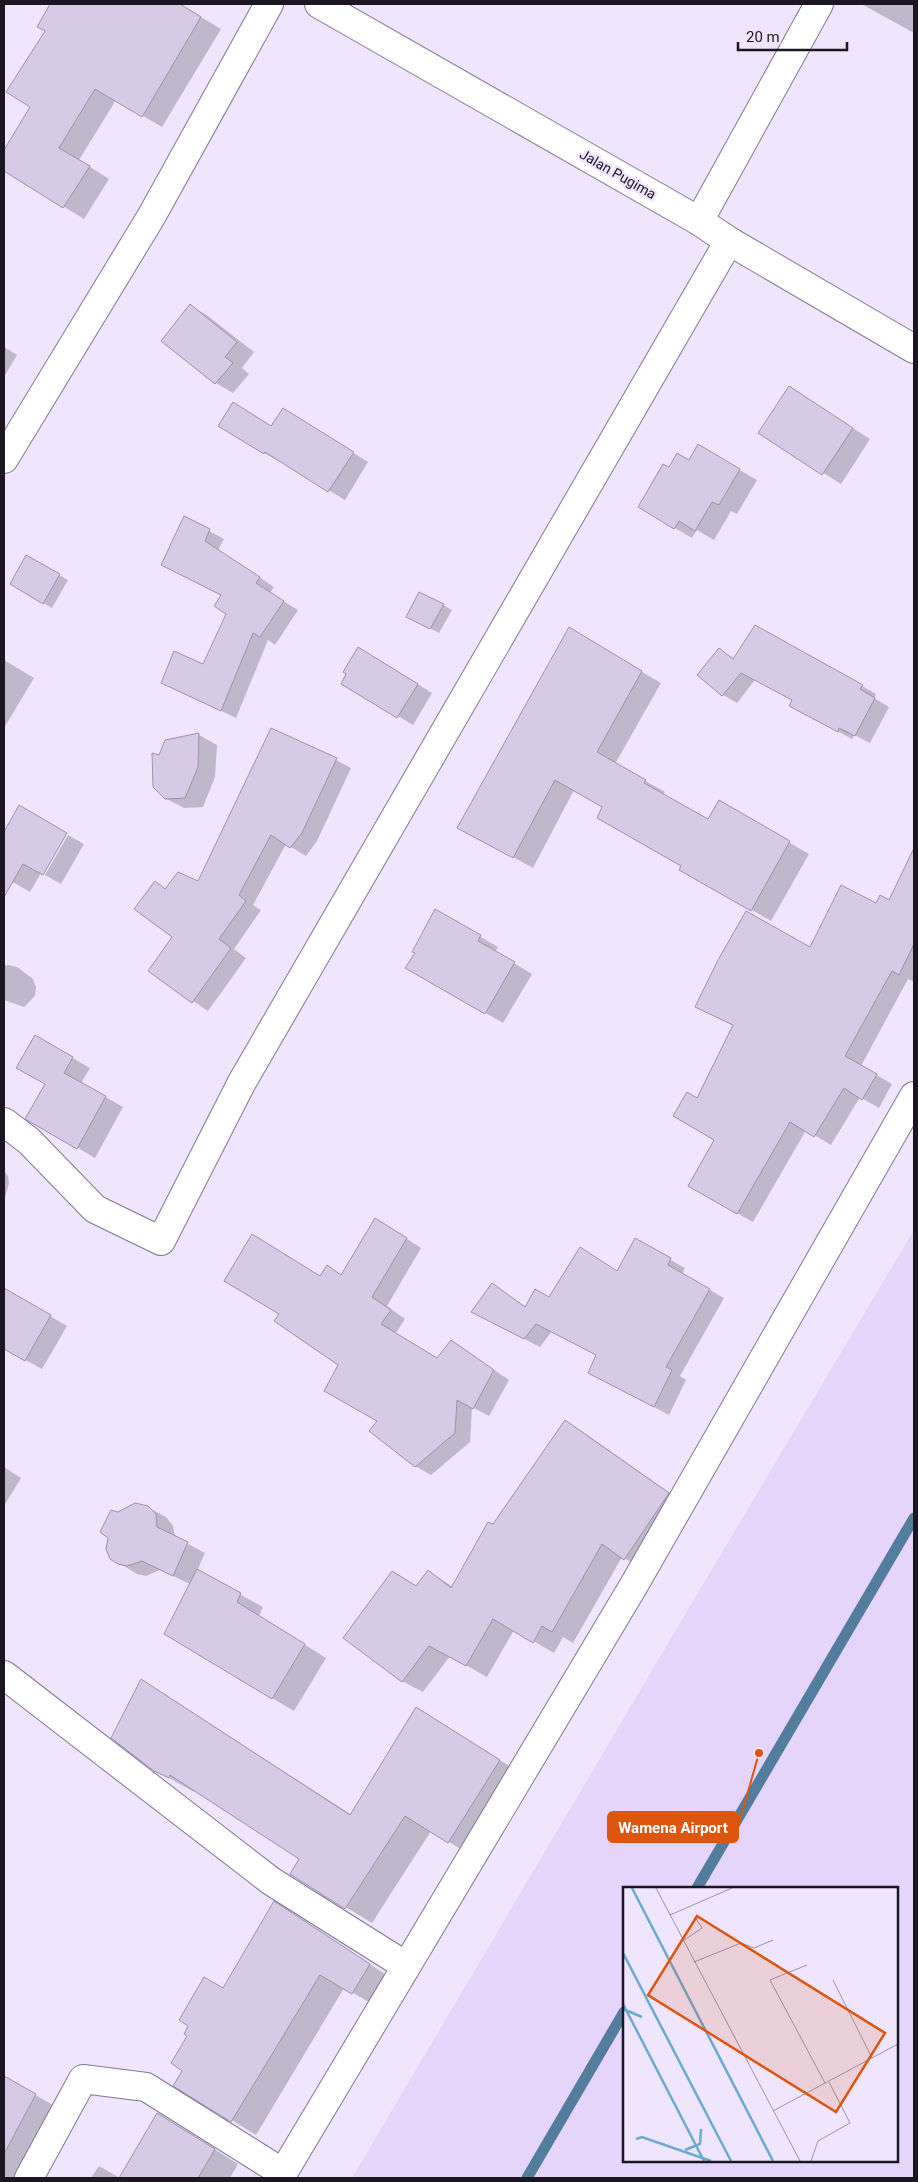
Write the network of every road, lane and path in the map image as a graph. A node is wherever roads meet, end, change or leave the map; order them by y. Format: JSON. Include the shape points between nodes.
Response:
{"nodes":[{"id":1,"x":268,"y":4,"type":"edge"},
{"id":2,"x":319,"y":4,"type":"edge"},
{"id":3,"x":819,"y":4,"type":"edge"},
{"id":4,"x":699,"y":221,"type":"junction"},
{"id":5,"x":729,"y":241,"type":"junction"},
{"id":6,"x":914,"y":349,"type":"edge"},
{"id":7,"x":4,"y":459,"type":"edge"},
{"id":8,"x":914,"y":1096,"type":"edge"},
{"id":9,"x":4,"y":1122,"type":"edge"},
{"id":10,"x":4,"y":1675,"type":"edge"},
{"id":11,"x":406,"y":1966,"type":"junction"},
{"id":12,"x":281,"y":2175,"type":"edge"},
{"id":13,"x":29,"y":2178,"type":"edge"}],
"edges":[{"from":1,"to":7,"type":"street","via":[[151,217]]},
{"from":2,"to":4,"type":"street","name":"Jalan Pugima"},
{"from":3,"to":4,"type":"street"},
{"from":4,"to":5,"type":"street","name":"Jalan Pugima"},
{"from":5,"to":6,"type":"street","name":"Jalan Pugima"},
{"from":5,"to":9,"type":"street","via":[[242,1082],[161,1242],[95,1209],[29,1141]]},
{"from":8,"to":11,"type":"street","via":[[634,1585]]},
{"from":10,"to":11,"type":"street","via":[[270,1881]]},
{"from":11,"to":12,"type":"street"},
{"from":12,"to":13,"type":"street","via":[[146,2087],[83,2079]]}]}
